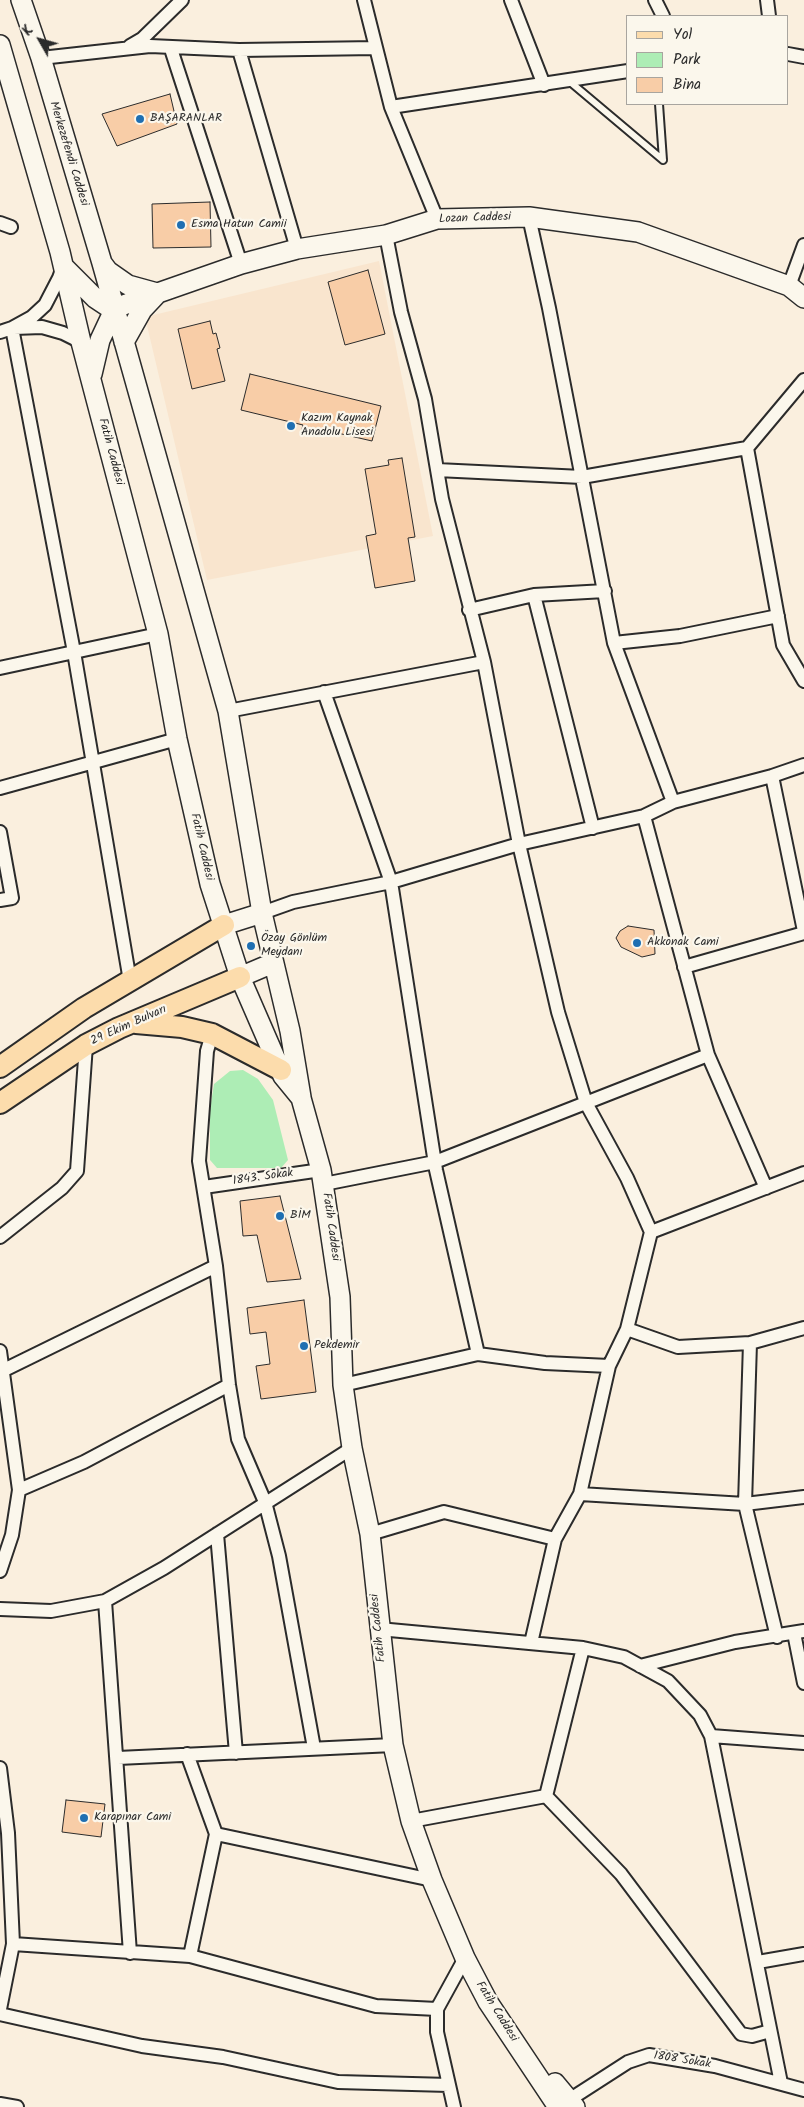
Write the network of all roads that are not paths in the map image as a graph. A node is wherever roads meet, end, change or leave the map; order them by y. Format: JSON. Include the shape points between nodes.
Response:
{"nodes":[{"id":1,"x":21,"y":0,"type":"edge"},
{"id":2,"x":182,"y":0,"type":"edge"},
{"id":3,"x":364,"y":0,"type":"edge"},
{"id":4,"x":511,"y":0,"type":"edge"},
{"id":5,"x":656,"y":0,"type":"edge"},
{"id":6,"x":767,"y":0,"type":"edge"},
{"id":7,"x":663,"y":15,"type":"edge"},
{"id":8,"x":769,"y":15,"type":"edge"},
{"id":9,"x":0,"y":44,"type":"edge"},
{"id":10,"x":171,"y":48,"type":"junction"},
{"id":11,"x":376,"y":48,"type":"junction"},
{"id":12,"x":126,"y":49,"type":"junction"},
{"id":13,"x":239,"y":50,"type":"junction"},
{"id":14,"x":789,"y":54,"type":"edge"},
{"id":15,"x":804,"y":57,"type":"edge"},
{"id":16,"x":41,"y":58,"type":"junction"},
{"id":17,"x":626,"y":71,"type":"edge"},
{"id":18,"x":569,"y":81,"type":"junction"},
{"id":19,"x":544,"y":85,"type":"junction"},
{"id":20,"x":658,"y":105,"type":"edge"},
{"id":21,"x":391,"y":108,"type":"junction"},
{"id":22,"x":528,"y":217,"type":"junction"},
{"id":23,"x":437,"y":219,"type":"junction"},
{"id":24,"x":386,"y":235,"type":"junction"},
{"id":25,"x":804,"y":245,"type":"edge"},
{"id":26,"x":297,"y":249,"type":"junction"},
{"id":27,"x":102,"y":262,"type":"junction"},
{"id":28,"x":241,"y":264,"type":"junction"},
{"id":29,"x":63,"y":265,"type":"junction"},
{"id":30,"x":797,"y":292,"type":"edge"},
{"id":31,"x":158,"y":293,"type":"junction"},
{"id":32,"x":115,"y":308,"type":"junction"},
{"id":33,"x":6,"y":330,"type":"edge"},
{"id":34,"x":81,"y":342,"type":"junction"},
{"id":35,"x":124,"y":342,"type":"junction"},
{"id":36,"x":804,"y":380,"type":"edge"},
{"id":37,"x":92,"y":382,"type":"junction"},
{"id":38,"x":747,"y":448,"type":"junction"},
{"id":39,"x":437,"y":470,"type":"junction"},
{"id":40,"x":582,"y":476,"type":"junction"},
{"id":41,"x":605,"y":591,"type":"junction"},
{"id":42,"x":534,"y":595,"type":"junction"},
{"id":43,"x":469,"y":610,"type":"junction"},
{"id":44,"x":778,"y":616,"type":"junction"},
{"id":45,"x":158,"y":634,"type":"junction"},
{"id":46,"x":614,"y":643,"type":"junction"},
{"id":47,"x":74,"y":652,"type":"junction"},
{"id":48,"x":484,"y":662,"type":"junction"},
{"id":49,"x":0,"y":668,"type":"edge"},
{"id":50,"x":804,"y":682,"type":"edge"},
{"id":51,"x":324,"y":692,"type":"junction"},
{"id":52,"x":228,"y":711,"type":"junction"},
{"id":53,"x":177,"y":739,"type":"junction"},
{"id":54,"x":91,"y":763,"type":"junction"},
{"id":55,"x":804,"y":765,"type":"edge"},
{"id":56,"x":772,"y":776,"type":"junction"},
{"id":57,"x":0,"y":788,"type":"edge"},
{"id":58,"x":673,"y":802,"type":"junction"},
{"id":59,"x":644,"y":816,"type":"junction"},
{"id":60,"x":593,"y":828,"type":"junction"},
{"id":61,"x":0,"y":832,"type":"edge"},
{"id":62,"x":519,"y":844,"type":"junction"},
{"id":63,"x":391,"y":882,"type":"junction"},
{"id":64,"x":0,"y":900,"type":"edge"},
{"id":65,"x":262,"y":913,"type":"junction"},
{"id":66,"x":224,"y":926,"type":"junction"},
{"id":67,"x":804,"y":932,"type":"edge"},
{"id":68,"x":273,"y":963,"type":"junction"},
{"id":69,"x":684,"y":967,"type":"junction"},
{"id":70,"x":240,"y":977,"type":"junction"},
{"id":71,"x":130,"y":980,"type":"junction"},
{"id":72,"x":132,"y":1023,"type":"junction"},
{"id":73,"x":212,"y":1034,"type":"junction"},
{"id":74,"x":86,"y":1045,"type":"junction"},
{"id":75,"x":708,"y":1055,"type":"junction"},
{"id":76,"x":0,"y":1067,"type":"edge"},
{"id":77,"x":280,"y":1070,"type":"junction"},
{"id":78,"x":301,"y":1098,"type":"junction"},
{"id":79,"x":0,"y":1103,"type":"edge"},
{"id":80,"x":586,"y":1103,"type":"junction"},
{"id":81,"x":435,"y":1162,"type":"junction"},
{"id":82,"x":804,"y":1173,"type":"edge"},
{"id":83,"x":323,"y":1177,"type":"junction"},
{"id":84,"x":204,"y":1187,"type":"junction"},
{"id":85,"x":766,"y":1188,"type":"junction"},
{"id":86,"x":651,"y":1232,"type":"junction"},
{"id":87,"x":0,"y":1237,"type":"edge"},
{"id":88,"x":216,"y":1266,"type":"junction"},
{"id":89,"x":804,"y":1328,"type":"edge"},
{"id":90,"x":627,"y":1329,"type":"junction"},
{"id":91,"x":750,"y":1342,"type":"junction"},
{"id":92,"x":0,"y":1351,"type":"edge"},
{"id":93,"x":478,"y":1354,"type":"junction"},
{"id":94,"x":609,"y":1366,"type":"junction"},
{"id":95,"x":4,"y":1370,"type":"junction"},
{"id":96,"x":229,"y":1384,"type":"junction"},
{"id":97,"x":343,"y":1385,"type":"junction"},
{"id":98,"x":5,"y":1412,"type":"edge"},
{"id":99,"x":352,"y":1448,"type":"junction"},
{"id":100,"x":19,"y":1490,"type":"junction"},
{"id":101,"x":580,"y":1494,"type":"junction"},
{"id":102,"x":804,"y":1497,"type":"edge"},
{"id":103,"x":266,"y":1502,"type":"junction"},
{"id":104,"x":745,"y":1504,"type":"junction"},
{"id":105,"x":6,"y":1533,"type":"edge"},
{"id":106,"x":216,"y":1534,"type":"junction"},
{"id":107,"x":370,"y":1534,"type":"junction"},
{"id":108,"x":555,"y":1539,"type":"junction"},
{"id":109,"x":0,"y":1572,"type":"edge"},
{"id":110,"x":105,"y":1601,"type":"junction"},
{"id":111,"x":0,"y":1609,"type":"edge"},
{"id":112,"x":379,"y":1629,"type":"junction"},
{"id":113,"x":799,"y":1632,"type":"edge"},
{"id":114,"x":776,"y":1637,"type":"junction"},
{"id":115,"x":531,"y":1644,"type":"junction"},
{"id":116,"x":584,"y":1648,"type":"junction"},
{"id":117,"x":640,"y":1666,"type":"junction"},
{"id":118,"x":804,"y":1683,"type":"edge"},
{"id":119,"x":711,"y":1736,"type":"junction"},
{"id":120,"x":804,"y":1743,"type":"edge"},
{"id":121,"x":393,"y":1746,"type":"junction"},
{"id":122,"x":314,"y":1748,"type":"junction"},
{"id":123,"x":236,"y":1753,"type":"junction"},
{"id":124,"x":187,"y":1754,"type":"junction"},
{"id":125,"x":118,"y":1758,"type":"junction"},
{"id":126,"x":0,"y":1768,"type":"edge"},
{"id":127,"x":546,"y":1796,"type":"junction"},
{"id":128,"x":411,"y":1821,"type":"junction"},
{"id":129,"x":4,"y":1833,"type":"edge"},
{"id":130,"x":216,"y":1834,"type":"junction"},
{"id":131,"x":432,"y":1880,"type":"junction"},
{"id":132,"x":5,"y":1886,"type":"edge"},
{"id":133,"x":13,"y":1944,"type":"junction"},
{"id":134,"x":130,"y":1953,"type":"junction"},
{"id":135,"x":804,"y":1954,"type":"edge"},
{"id":136,"x":190,"y":1956,"type":"junction"},
{"id":137,"x":465,"y":1958,"type":"junction"},
{"id":138,"x":758,"y":1962,"type":"junction"},
{"id":139,"x":436,"y":2008,"type":"junction"},
{"id":140,"x":0,"y":2009,"type":"edge"},
{"id":141,"x":0,"y":2014,"type":"edge"},
{"id":142,"x":770,"y":2031,"type":"junction"},
{"id":143,"x":781,"y":2083,"type":"junction"},
{"id":144,"x":449,"y":2085,"type":"junction"},
{"id":145,"x":804,"y":2090,"type":"edge"},
{"id":146,"x":0,"y":2104,"type":"edge"},
{"id":147,"x":567,"y":2105,"type":"edge"},
{"id":148,"x":17,"y":2107,"type":"edge"},
{"id":149,"x":454,"y":2107,"type":"edge"}],
"edges":[{"from":1,"to":16,"type":"main road","name":"Merkezefendi Caddesi"},
{"from":2,"to":12,"type":"street","via":[[142,39]]},
{"from":3,"to":11,"type":"street"},
{"from":4,"to":19,"type":"street"},
{"from":5,"to":7,"type":"street"},
{"from":6,"to":8,"type":"street"},
{"from":9,"to":29,"type":"main road"},
{"from":10,"to":12,"type":"street"},
{"from":10,"to":13,"type":"street"},
{"from":10,"to":28,"type":"street"},
{"from":11,"to":13,"type":"street"},
{"from":11,"to":21,"type":"street"},
{"from":12,"to":16,"type":"street"},
{"from":13,"to":26,"type":"street"},
{"from":14,"to":15,"type":"street"},
{"from":16,"to":27,"type":"main road","name":"Merkezefendi Caddesi"},
{"from":17,"to":18,"type":"street"},
{"from":18,"to":19,"type":"street"},
{"from":18,"to":20,"type":"lane","via":[[663,160]]},
{"from":19,"to":21,"type":"street"},
{"from":21,"to":23,"type":"street"},
{"from":22,"to":23,"type":"main road","name":"Lozan Caddesi"},
{"from":22,"to":30,"type":"main road","name":"Lozan Caddesi","via":[[638,232]]},
{"from":22,"to":40,"type":"street"},
{"from":23,"to":24,"type":"main road","name":"Lozan Caddesi"},
{"from":24,"to":26,"type":"main road","name":"Lozan Caddesi"},
{"from":24,"to":39,"type":"street"},
{"from":25,"to":30,"type":"street"},
{"from":26,"to":28,"type":"main road","name":"Lozan Caddesi"},
{"from":27,"to":31,"type":"main road","via":[[108,271],[128,285]]},
{"from":27,"to":32,"type":"main road","name":"Merkezefendi Caddesi"},
{"from":28,"to":31,"type":"main road","name":"Lozan Caddesi"},
{"from":29,"to":32,"type":"main road","via":[[95,298]]},
{"from":29,"to":33,"type":"street","via":[[45,305],[32,317]]},
{"from":29,"to":34,"type":"main road"},
{"from":31,"to":32,"type":"main road","name":"Lozan Caddesi"},
{"from":31,"to":35,"type":"main road","via":[[142,310]]},
{"from":32,"to":35,"type":"main road"},
{"from":32,"to":37,"type":"main road","via":[[94,358]]},
{"from":33,"to":34,"type":"street","via":[[42,327]]},
{"from":33,"to":47,"type":"street"},
{"from":34,"to":37,"type":"main road","name":"Fatih Caddesi"},
{"from":35,"to":52,"type":"main road"},
{"from":36,"to":38,"type":"street"},
{"from":37,"to":45,"type":"main road","name":"Fatih Caddesi"},
{"from":38,"to":40,"type":"street"},
{"from":38,"to":44,"type":"street"},
{"from":39,"to":40,"type":"street"},
{"from":39,"to":43,"type":"street"},
{"from":40,"to":41,"type":"street"},
{"from":41,"to":42,"type":"street"},
{"from":41,"to":46,"type":"street"},
{"from":42,"to":43,"type":"street"},
{"from":42,"to":60,"type":"street"},
{"from":43,"to":48,"type":"street"},
{"from":44,"to":46,"type":"street","via":[[680,636]]},
{"from":44,"to":50,"type":"street","via":[[783,645]]},
{"from":45,"to":47,"type":"street"},
{"from":45,"to":53,"type":"main road","name":"Fatih Caddesi"},
{"from":46,"to":58,"type":"street"},
{"from":47,"to":49,"type":"street"},
{"from":47,"to":54,"type":"street"},
{"from":48,"to":51,"type":"street"},
{"from":48,"to":62,"type":"street"},
{"from":51,"to":52,"type":"street"},
{"from":51,"to":63,"type":"street"},
{"from":52,"to":65,"type":"main road"},
{"from":53,"to":54,"type":"street"},
{"from":53,"to":66,"type":"main road","name":"Fatih Caddesi","via":[[210,884]]},
{"from":54,"to":57,"type":"street"},
{"from":54,"to":71,"type":"street"},
{"from":55,"to":56,"type":"street"},
{"from":56,"to":58,"type":"street"},
{"from":56,"to":67,"type":"street"},
{"from":58,"to":59,"type":"street"},
{"from":59,"to":60,"type":"street"},
{"from":59,"to":69,"type":"street"},
{"from":60,"to":62,"type":"street"},
{"from":61,"to":64,"type":"street","via":[[12,898]]},
{"from":62,"to":63,"type":"street"},
{"from":62,"to":80,"type":"street","via":[[558,1012]]},
{"from":63,"to":65,"type":"street","via":[[293,902]]},
{"from":63,"to":81,"type":"street"},
{"from":65,"to":66,"type":"main road"},
{"from":65,"to":68,"type":"main road"},
{"from":66,"to":70,"type":"main road","name":"Fatih Caddesi"},
{"from":66,"to":71,"type":"main road"},
{"from":67,"to":69,"type":"street"},
{"from":68,"to":70,"type":"main road"},
{"from":68,"to":78,"type":"main road","via":[[290,1032]]},
{"from":69,"to":75,"type":"street"},
{"from":70,"to":72,"type":"main road","name":"29 Ekim Bulvarı"},
{"from":70,"to":77,"type":"main road","name":"Fatih Caddesi"},
{"from":71,"to":76,"type":"main road"},
{"from":72,"to":73,"type":"main road","via":[[182,1027]]},
{"from":72,"to":74,"type":"main road","name":"29 Ekim Bulvarı"},
{"from":73,"to":77,"type":"main road"},
{"from":73,"to":84,"type":"street","via":[[207,1051],[199,1160]]},
{"from":74,"to":79,"type":"main road","name":"29 Ekim Bulvarı"},
{"from":74,"to":87,"type":"street","via":[[77,1171],[62,1188]]},
{"from":75,"to":80,"type":"street","name":"1843. Sokak"},
{"from":75,"to":85,"type":"street"},
{"from":77,"to":78,"type":"main road","name":"Fatih Caddesi"},
{"from":78,"to":83,"type":"main road","name":"Fatih Caddesi"},
{"from":80,"to":81,"type":"street","name":"1843. Sokak"},
{"from":80,"to":86,"type":"street","via":[[627,1178]]},
{"from":81,"to":83,"type":"street","name":"1843. Sokak"},
{"from":81,"to":93,"type":"street"},
{"from":82,"to":85,"type":"street"},
{"from":83,"to":84,"type":"street","name":"1843. Sokak"},
{"from":83,"to":97,"type":"main road","name":"Fatih Caddesi","via":[[340,1297]]},
{"from":84,"to":88,"type":"street"},
{"from":85,"to":86,"type":"street"},
{"from":86,"to":90,"type":"street"},
{"from":88,"to":95,"type":"street"},
{"from":88,"to":96,"type":"street"},
{"from":89,"to":91,"type":"street"},
{"from":90,"to":91,"type":"street","via":[[678,1347]]},
{"from":90,"to":94,"type":"street"},
{"from":91,"to":104,"type":"street"},
{"from":92,"to":95,"type":"street"},
{"from":93,"to":94,"type":"street","via":[[545,1363]]},
{"from":93,"to":97,"type":"street"},
{"from":94,"to":101,"type":"street"},
{"from":95,"to":98,"type":"street"},
{"from":96,"to":100,"type":"street","via":[[84,1462]]},
{"from":96,"to":103,"type":"street","via":[[238,1439]]},
{"from":97,"to":99,"type":"main road","name":"Fatih Caddesi"},
{"from":98,"to":100,"type":"street"},
{"from":99,"to":103,"type":"street"},
{"from":99,"to":107,"type":"main road","name":"Fatih Caddesi"},
{"from":100,"to":105,"type":"street"},
{"from":101,"to":104,"type":"street"},
{"from":101,"to":108,"type":"street"},
{"from":102,"to":104,"type":"street"},
{"from":103,"to":106,"type":"street"},
{"from":103,"to":122,"type":"street","via":[[280,1556]]},
{"from":104,"to":114,"type":"street"},
{"from":105,"to":109,"type":"street"},
{"from":106,"to":110,"type":"street"},
{"from":106,"to":123,"type":"street"},
{"from":107,"to":108,"type":"street","via":[[444,1512]]},
{"from":107,"to":112,"type":"main road","name":"Fatih Caddesi"},
{"from":108,"to":115,"type":"street"},
{"from":110,"to":111,"type":"street","via":[[50,1611]]},
{"from":110,"to":125,"type":"street"},
{"from":112,"to":115,"type":"street"},
{"from":112,"to":121,"type":"main road","name":"Fatih Caddesi"},
{"from":113,"to":114,"type":"street"},
{"from":113,"to":118,"type":"street"},
{"from":114,"to":117,"type":"street","via":[[735,1642]]},
{"from":115,"to":116,"type":"street"},
{"from":116,"to":117,"type":"street","via":[[624,1657]]},
{"from":116,"to":127,"type":"street"},
{"from":117,"to":119,"type":"street","via":[[668,1681],[700,1715]]},
{"from":119,"to":120,"type":"street"},
{"from":119,"to":138,"type":"street"},
{"from":121,"to":122,"type":"street"},
{"from":121,"to":128,"type":"main road","name":"Fatih Caddesi"},
{"from":122,"to":123,"type":"street"},
{"from":123,"to":124,"type":"street"},
{"from":124,"to":125,"type":"street"},
{"from":124,"to":130,"type":"street"},
{"from":125,"to":134,"type":"street"},
{"from":126,"to":129,"type":"street"},
{"from":127,"to":128,"type":"street"},
{"from":127,"to":142,"type":"street","via":[[621,1874],[742,2034],[752,2036]]},
{"from":128,"to":131,"type":"main road","name":"Fatih Caddesi"},
{"from":129,"to":132,"type":"street"},
{"from":130,"to":131,"type":"street"},
{"from":130,"to":136,"type":"street"},
{"from":131,"to":137,"type":"main road","name":"Fatih Caddesi"},
{"from":132,"to":133,"type":"street"},
{"from":133,"to":134,"type":"street"},
{"from":133,"to":140,"type":"street"},
{"from":134,"to":136,"type":"street"},
{"from":135,"to":138,"type":"street"},
{"from":136,"to":139,"type":"street","via":[[376,2006]]},
{"from":137,"to":139,"type":"street"},
{"from":137,"to":147,"type":"main road","name":"Fatih Caddesi","via":[[488,2002]]},
{"from":138,"to":142,"type":"street"},
{"from":139,"to":144,"type":"street","via":[[437,2032]]},
{"from":141,"to":144,"type":"street","via":[[142,2046],[223,2057],[338,2082]]},
{"from":142,"to":143,"type":"street"},
{"from":143,"to":145,"type":"street","name":"1808 Sokak"},
{"from":143,"to":147,"type":"street","name":"1808 Sokak","via":[[715,2066],[649,2055],[628,2062]]},
{"from":144,"to":149,"type":"street"},
{"from":146,"to":148,"type":"street"}]}
